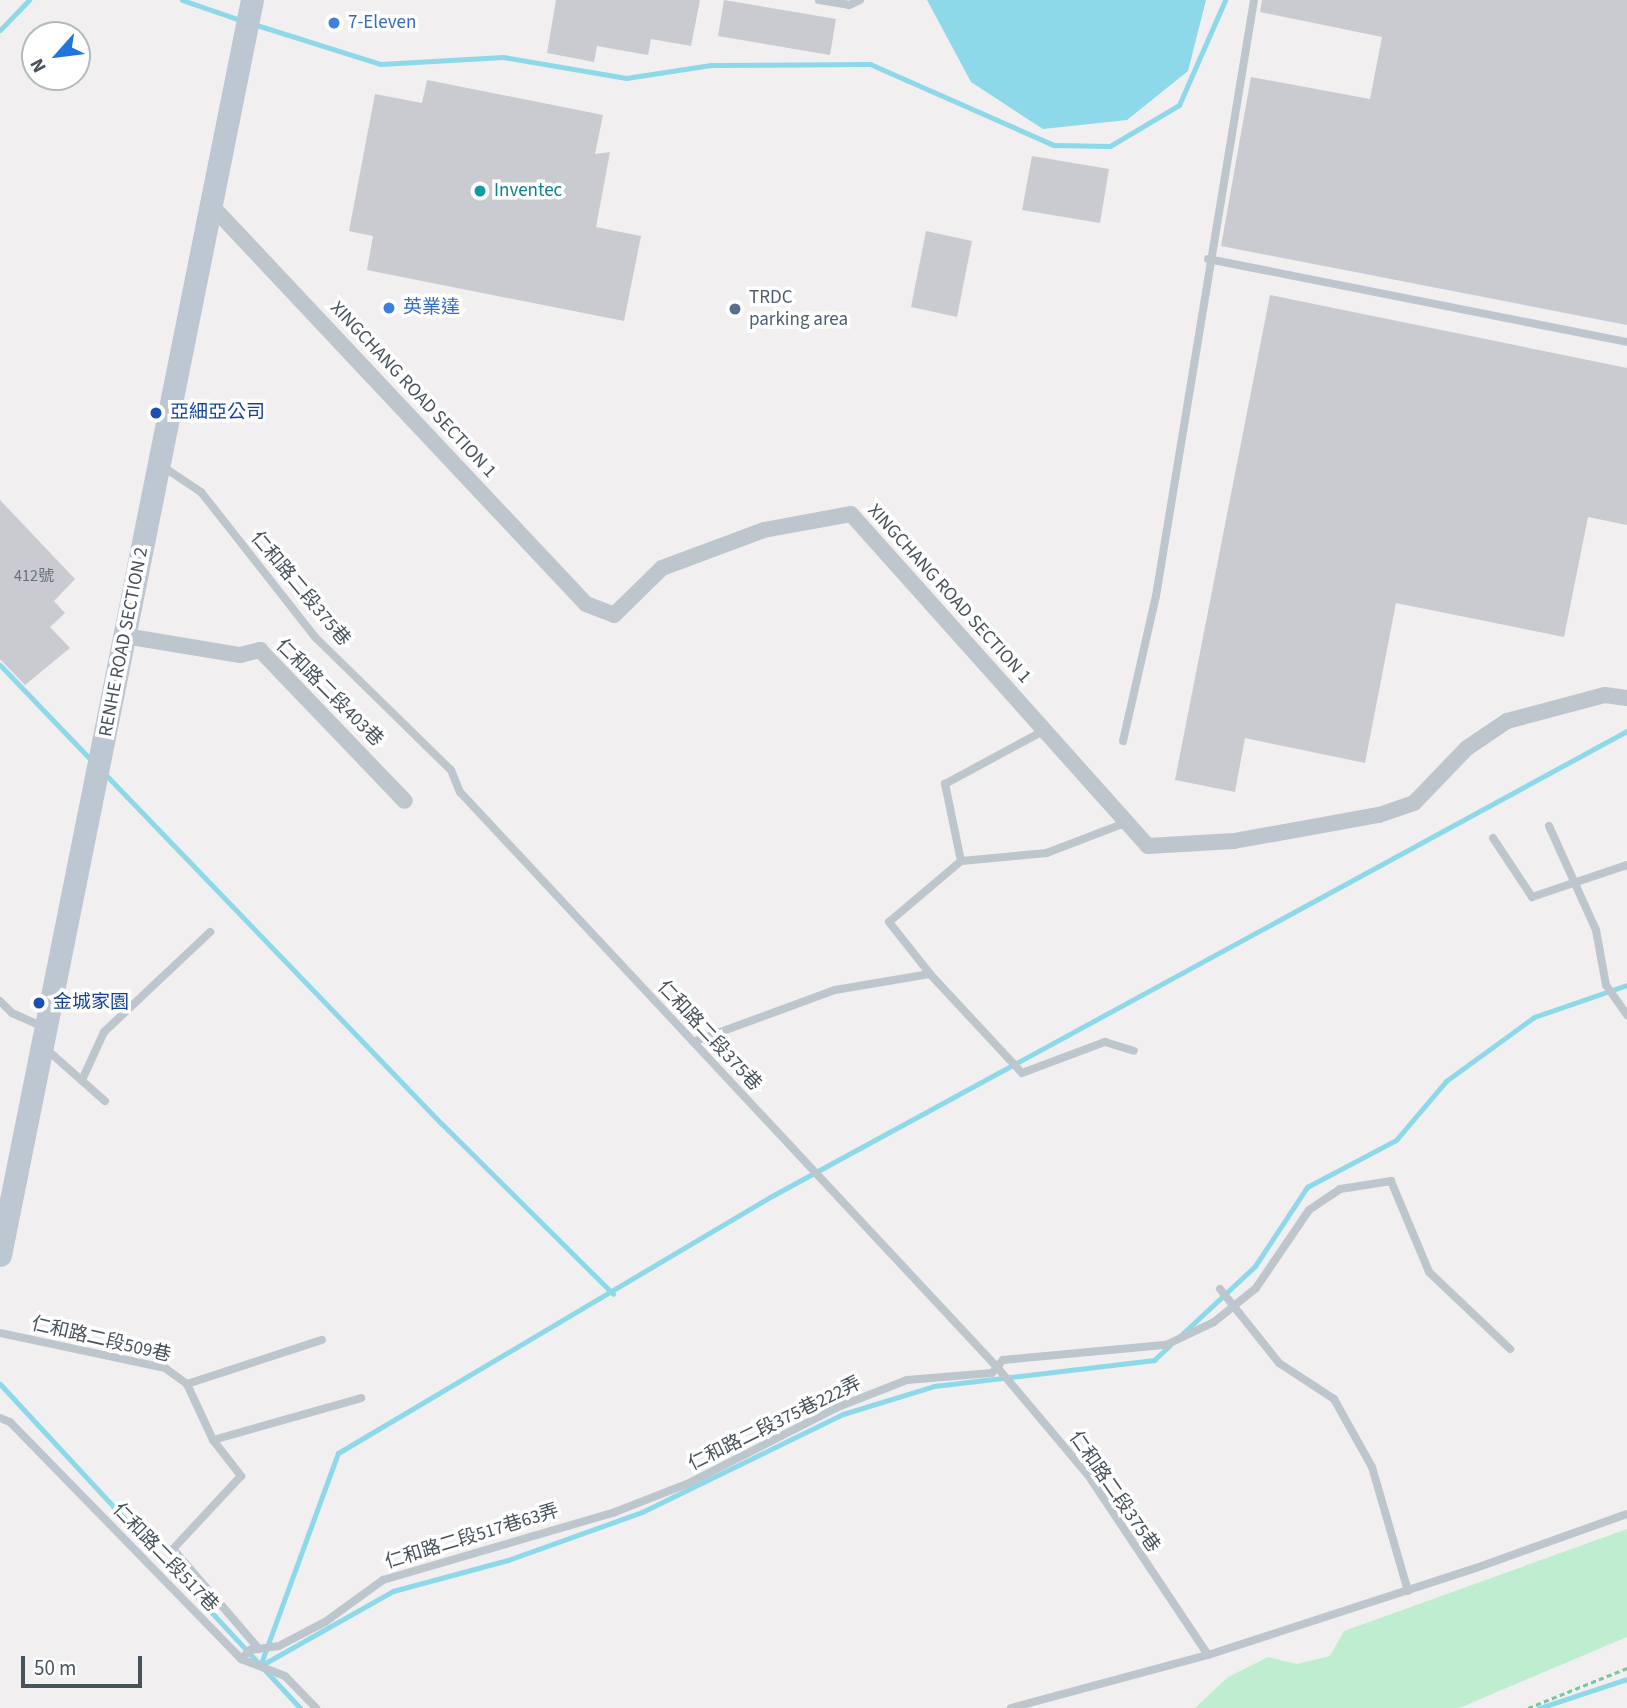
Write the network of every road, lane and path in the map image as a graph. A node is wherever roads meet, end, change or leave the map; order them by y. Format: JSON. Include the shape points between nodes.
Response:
{"nodes":[{"id":1,"x":820,"y":0,"type":"edge"},
{"id":2,"x":860,"y":0,"type":"edge"},
{"id":3,"x":1254,"y":0,"type":"edge"},
{"id":4,"x":249,"y":9,"type":"edge"},
{"id":5,"x":211,"y":205,"type":"junction"},
{"id":6,"x":1208,"y":259,"type":"junction"},
{"id":7,"x":1627,"y":342,"type":"edge"},
{"id":8,"x":160,"y":465,"type":"junction"},
{"id":9,"x":125,"y":636,"type":"junction"},
{"id":10,"x":1627,"y":698,"type":"edge"},
{"id":11,"x":1043,"y":731,"type":"junction"},
{"id":12,"x":1123,"y":741,"type":"dead end"},
{"id":13,"x":405,"y":801,"type":"dead end"},
{"id":14,"x":1125,"y":823,"type":"junction"},
{"id":15,"x":1549,"y":826,"type":"dead end"},
{"id":16,"x":1493,"y":838,"type":"dead end"},
{"id":17,"x":961,"y":861,"type":"junction"},
{"id":18,"x":1627,"y":865,"type":"edge"},
{"id":19,"x":1572,"y":884,"type":"junction"},
{"id":20,"x":210,"y":932,"type":"dead end"},
{"id":21,"x":930,"y":974,"type":"junction"},
{"id":22,"x":0,"y":1001,"type":"edge"},
{"id":23,"x":1627,"y":1015,"type":"edge"},
{"id":24,"x":44,"y":1038,"type":"junction"},
{"id":25,"x":693,"y":1042,"type":"junction"},
{"id":26,"x":1134,"y":1051,"type":"dead end"},
{"id":27,"x":82,"y":1080,"type":"junction"},
{"id":28,"x":105,"y":1101,"type":"dead end"},
{"id":29,"x":0,"y":1255,"type":"edge"},
{"id":30,"x":1220,"y":1289,"type":"dead end"},
{"id":31,"x":1233,"y":1301,"type":"junction"},
{"id":32,"x":0,"y":1333,"type":"edge"},
{"id":33,"x":322,"y":1340,"type":"dead end"},
{"id":34,"x":1510,"y":1349,"type":"dead end"},
{"id":35,"x":1000,"y":1370,"type":"junction"},
{"id":36,"x":187,"y":1384,"type":"junction"},
{"id":37,"x":361,"y":1398,"type":"dead end"},
{"id":38,"x":0,"y":1418,"type":"edge"},
{"id":39,"x":213,"y":1440,"type":"junction"},
{"id":40,"x":687,"y":1484,"type":"joint"},
{"id":41,"x":1627,"y":1514,"type":"edge"},
{"id":42,"x":1408,"y":1591,"type":"junction"},
{"id":43,"x":259,"y":1649,"type":"junction"},
{"id":44,"x":1208,"y":1655,"type":"junction"},
{"id":45,"x":241,"y":1659,"type":"junction"},
{"id":46,"x":1627,"y":1668,"type":"edge"},
{"id":47,"x":1014,"y":1707,"type":"edge"},
{"id":48,"x":316,"y":1708,"type":"edge"},
{"id":49,"x":1528,"y":1708,"type":"edge"}],
"edges":[{"from":1,"to":2,"type":"lane","via":[[849,5]]},
{"from":3,"to":6,"type":"lane"},
{"from":4,"to":5,"type":"main road","name":"RENHE ROAD SECTION 2"},
{"from":5,"to":8,"type":"main road","name":"RENHE ROAD SECTION 2"},
{"from":5,"to":11,"type":"street","name":"XINGCHANG ROAD SECTION 1","via":[[586,604],[614,615],[662,568],[764,530],[850,514]]},
{"from":6,"to":7,"type":"lane"},
{"from":6,"to":12,"type":"lane","via":[[1156,596]]},
{"from":8,"to":9,"type":"main road","name":"RENHE ROAD SECTION 2"},
{"from":8,"to":25,"type":"lane","name":"仁和路二段375巷","via":[[201,492],[316,638],[451,770],[460,792]]},
{"from":9,"to":13,"type":"street","name":"仁和路二段403巷","via":[[240,654],[260,650]]},
{"from":9,"to":24,"type":"main road","name":"RENHE ROAD SECTION 2"},
{"from":10,"to":14,"type":"street","name":"XINGCHANG ROAD SECTION 1","via":[[1605,695],[1507,721],[1474,742],[1414,803],[1379,816],[1167,848],[1148,846]]},
{"from":11,"to":14,"type":"street","name":"XINGCHANG ROAD SECTION 1"},
{"from":11,"to":17,"type":"lane","via":[[945,784]]},
{"from":14,"to":17,"type":"lane","via":[[1047,853]]},
{"from":15,"to":19,"type":"lane"},
{"from":16,"to":19,"type":"lane","via":[[1532,897]]},
{"from":17,"to":21,"type":"lane","via":[[889,922]]},
{"from":18,"to":19,"type":"lane"},
{"from":19,"to":23,"type":"lane","via":[[1597,930],[1606,985]]},
{"from":20,"to":27,"type":"lane","via":[[104,1032]]},
{"from":21,"to":25,"type":"lane","via":[[835,990]]},
{"from":21,"to":26,"type":"lane","via":[[1022,1073],[1105,1042]]},
{"from":22,"to":24,"type":"lane"},
{"from":24,"to":27,"type":"lane"},
{"from":24,"to":29,"type":"main road","name":"RENHE ROAD SECTION 2"},
{"from":25,"to":35,"type":"lane","name":"仁和路二段375巷"},
{"from":27,"to":28,"type":"lane"},
{"from":30,"to":31,"type":"lane"},
{"from":31,"to":34,"type":"lane","name":"仁和路二段375巷222弄","via":[[1264,1278],[1309,1210],[1340,1189],[1391,1181],[1429,1272]]},
{"from":31,"to":35,"type":"lane","name":"仁和路二段375巷222弄","via":[[1214,1322],[1166,1345],[1003,1360]]},
{"from":31,"to":42,"type":"lane","via":[[1279,1363],[1334,1399],[1372,1467]]},
{"from":32,"to":36,"type":"lane","name":"仁和路二段509巷","via":[[165,1368]]},
{"from":33,"to":36,"type":"lane"},
{"from":35,"to":40,"type":"lane","name":"仁和路二段375巷222弄","via":[[907,1380],[838,1407]]},
{"from":35,"to":44,"type":"lane","name":"仁和路二段375巷","via":[[1088,1475]]},
{"from":36,"to":39,"type":"lane","name":"仁和路二段509巷"},
{"from":37,"to":39,"type":"lane"},
{"from":38,"to":45,"type":"lane","name":"仁和路二段517巷","via":[[10,1422]]},
{"from":39,"to":43,"type":"lane","name":"仁和路二段509巷","via":[[241,1476],[173,1549]]},
{"from":40,"to":43,"type":"lane","name":"仁和路二段517巷63弄","via":[[615,1511],[383,1580],[313,1628],[279,1646]]},
{"from":41,"to":42,"type":"lane"},
{"from":42,"to":44,"type":"lane"},
{"from":43,"to":45,"type":"lane","name":"仁和路二段517巷63弄"},
{"from":44,"to":47,"type":"lane"},
{"from":45,"to":48,"type":"lane","name":"仁和路二段517巷","via":[[285,1676]]},
{"from":46,"to":49,"type":"path"}]}
